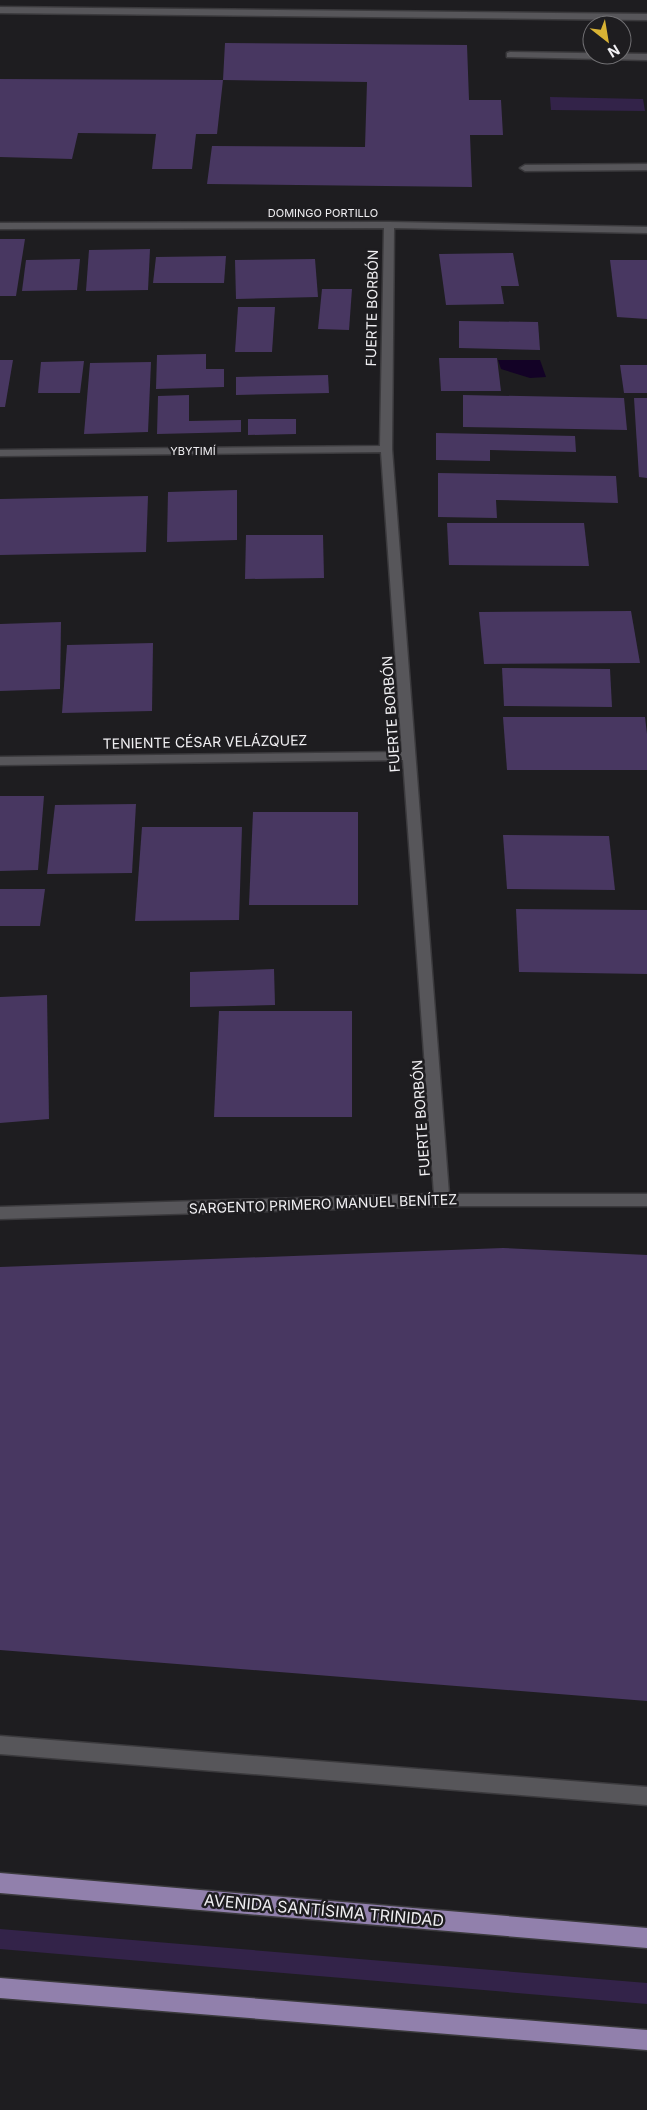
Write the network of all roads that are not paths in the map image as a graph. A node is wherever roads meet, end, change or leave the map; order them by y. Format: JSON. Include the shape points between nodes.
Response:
{"nodes":[{"id":1,"x":0,"y":10,"type":"edge"},
{"id":2,"x":647,"y":17,"type":"edge"},
{"id":3,"x":510,"y":55,"type":"dead end"},
{"id":4,"x":647,"y":57,"type":"edge"},
{"id":5,"x":525,"y":168,"type":"dead end"},
{"id":6,"x":647,"y":168,"type":"edge"},
{"id":7,"x":389,"y":225,"type":"junction"},
{"id":8,"x":0,"y":226,"type":"edge"},
{"id":9,"x":647,"y":230,"type":"edge"},
{"id":10,"x":386,"y":449,"type":"junction"},
{"id":11,"x":0,"y":453,"type":"edge"},
{"id":12,"x":410,"y":756,"type":"junction"},
{"id":13,"x":0,"y":760,"type":"edge"},
{"id":14,"x":442,"y":1200,"type":"junction"},
{"id":15,"x":647,"y":1200,"type":"edge"},
{"id":16,"x":0,"y":1214,"type":"edge"},
{"id":17,"x":0,"y":1745,"type":"edge"},
{"id":18,"x":647,"y":1796,"type":"edge"},
{"id":19,"x":0,"y":1883,"type":"edge"},
{"id":20,"x":647,"y":1938,"type":"edge"},
{"id":21,"x":0,"y":1988,"type":"edge"},
{"id":22,"x":647,"y":2040,"type":"edge"}],
"edges":[{"from":1,"to":2,"type":"street"},
{"from":3,"to":4,"type":"street"},
{"from":5,"to":6,"type":"street"},
{"from":7,"to":8,"type":"street","name":"DOMINGO PORTILLO"},
{"from":7,"to":9,"type":"street","name":"DOMINGO PORTILLO"},
{"from":7,"to":10,"type":"street","name":"FUERTE BORBÓN"},
{"from":10,"to":11,"type":"street","name":"YBYTIMÍ"},
{"from":10,"to":12,"type":"street","name":"FUERTE BORBÓN"},
{"from":12,"to":13,"type":"street","name":"TENIENTE CÉSAR VELÁZQUEZ"},
{"from":12,"to":14,"type":"street","name":"FUERTE BORBÓN"},
{"from":14,"to":15,"type":"street","name":"SARGENTO PRIMERO MANUEL BENÍTEZ"},
{"from":14,"to":16,"type":"street","name":"SARGENTO PRIMERO MANUEL BENÍTEZ"},
{"from":17,"to":18,"type":"street"},
{"from":19,"to":20,"type":"main road","name":"AVENIDA SANTÍSIMA TRINIDAD"},
{"from":21,"to":22,"type":"main road"}]}
